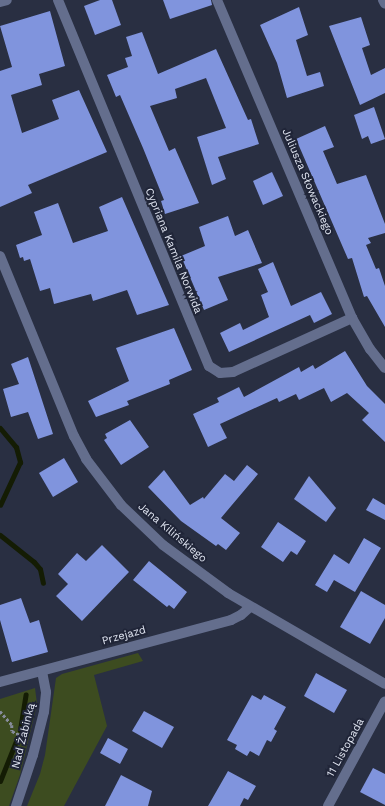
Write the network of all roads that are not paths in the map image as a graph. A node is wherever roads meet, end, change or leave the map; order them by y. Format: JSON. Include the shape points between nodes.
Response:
{"nodes":[{"id":1,"x":7,"y":0,"type":"edge"},
{"id":2,"x":58,"y":0,"type":"edge"},
{"id":3,"x":217,"y":0,"type":"edge"},
{"id":4,"x":383,"y":0,"type":"edge"},
{"id":5,"x":0,"y":2,"type":"edge"},
{"id":6,"x":385,"y":4,"type":"edge"},
{"id":7,"x":0,"y":256,"type":"edge"},
{"id":8,"x":352,"y":318,"type":"junction"},
{"id":9,"x":385,"y":368,"type":"edge"},
{"id":10,"x":250,"y":607,"type":"junction"},
{"id":11,"x":42,"y":671,"type":"junction"},
{"id":12,"x":0,"y":682,"type":"edge"},
{"id":13,"x":385,"y":684,"type":"edge"},
{"id":14,"x":385,"y":701,"type":"edge"},
{"id":15,"x":16,"y":806,"type":"edge"},
{"id":16,"x":328,"y":806,"type":"edge"}],
"edges":[{"from":1,"to":5,"type":"street"},
{"from":2,"to":8,"type":"street","name":"Cypriana Kamila Norwida","via":[[209,366],[220,373],[233,372]]},
{"from":3,"to":8,"type":"street","name":"Juliusza Słowackiego"},
{"from":4,"to":6,"type":"street"},
{"from":7,"to":10,"type":"street","name":"Jana Kilińskiego","via":[[74,436],[102,482],[121,505],[158,540]]},
{"from":8,"to":9,"type":"street","name":"Juliusza Słowackiego","via":[[370,349]]},
{"from":10,"to":11,"type":"street","name":"Przejazd","via":[[231,620]]},
{"from":10,"to":13,"type":"street","name":"Jana Kilińskiego"},
{"from":11,"to":12,"type":"street","name":"Przejazd"},
{"from":11,"to":15,"type":"street","name":"Nad Żabinką","via":[[45,701],[34,750]]},
{"from":14,"to":16,"type":"street","name":"11 Listopada"}]}
